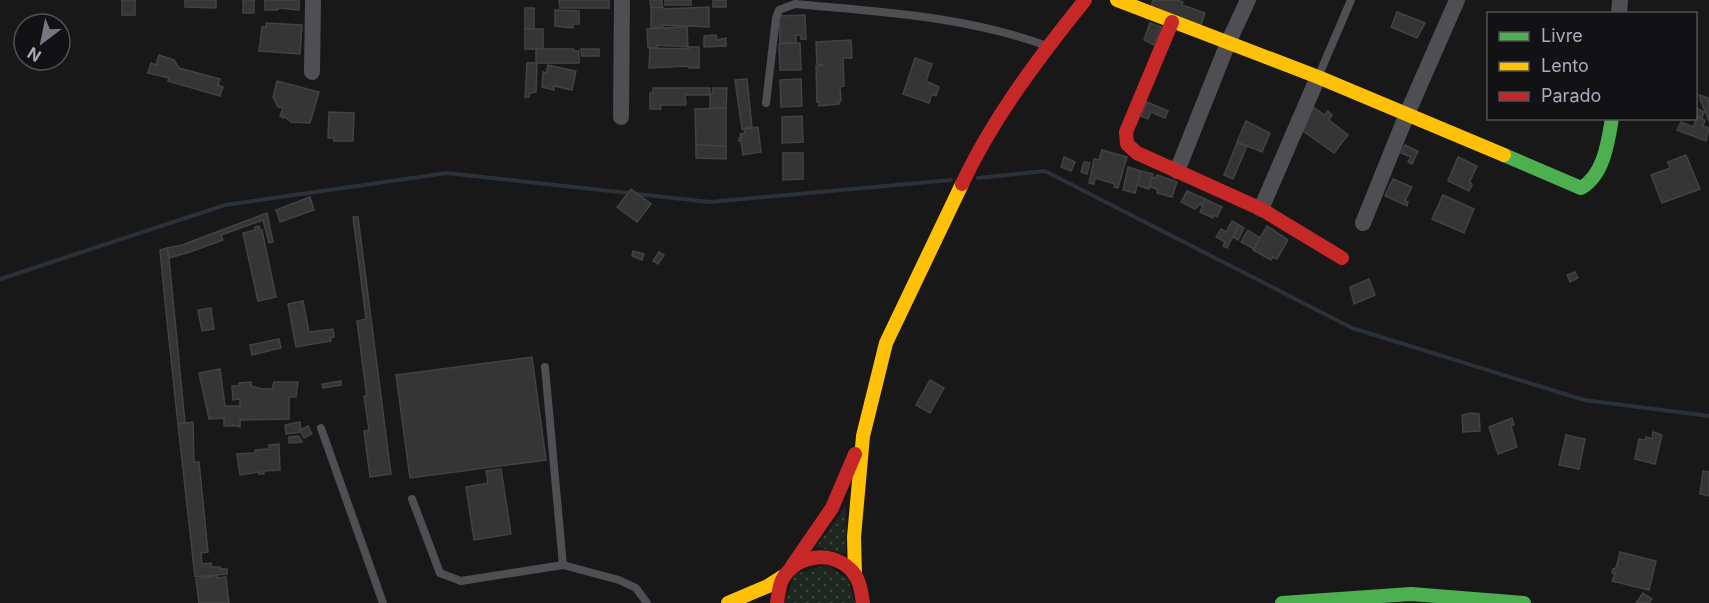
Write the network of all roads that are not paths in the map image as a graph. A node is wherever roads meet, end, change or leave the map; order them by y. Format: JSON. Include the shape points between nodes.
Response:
{"nodes":[{"id":1,"x":312,"y":0,"type":"edge"},
{"id":2,"x":622,"y":0,"type":"edge"},
{"id":3,"x":1084,"y":0,"type":"edge"},
{"id":4,"x":1117,"y":0,"type":"edge"},
{"id":5,"x":1248,"y":0,"type":"edge"},
{"id":6,"x":1351,"y":0,"type":"edge"},
{"id":7,"x":1457,"y":0,"type":"edge"},
{"id":8,"x":1172,"y":22,"type":"junction"},
{"id":9,"x":1228,"y":43,"type":"junction"},
{"id":10,"x":1048,"y":46,"type":"junction"},
{"id":11,"x":312,"y":72,"type":"dead end"},
{"id":12,"x":1318,"y":77,"type":"junction"},
{"id":13,"x":766,"y":103,"type":"dead end"},
{"id":14,"x":1407,"y":114,"type":"junction"},
{"id":15,"x":621,"y":117,"type":"dead end"},
{"id":16,"x":1612,"y":120,"type":"edge"},
{"id":17,"x":1177,"y":171,"type":"junction"},
{"id":18,"x":1261,"y":209,"type":"junction"},
{"id":19,"x":1363,"y":223,"type":"dead end"},
{"id":20,"x":1342,"y":258,"type":"dead end"},
{"id":21,"x":545,"y":367,"type":"dead end"},
{"id":22,"x":321,"y":428,"type":"dead end"},
{"id":23,"x":863,"y":436,"type":"junction"},
{"id":24,"x":412,"y":499,"type":"dead end"},
{"id":25,"x":563,"y":565,"type":"junction"},
{"id":26,"x":792,"y":566,"type":"junction"},
{"id":27,"x":855,"y":575,"type":"junction"},
{"id":28,"x":782,"y":578,"type":"junction"},
{"id":29,"x":382,"y":603,"type":"edge"},
{"id":30,"x":647,"y":603,"type":"edge"},
{"id":31,"x":728,"y":603,"type":"edge"},
{"id":32,"x":777,"y":603,"type":"edge"},
{"id":33,"x":862,"y":603,"type":"edge"},
{"id":34,"x":1282,"y":603,"type":"edge"},
{"id":35,"x":1524,"y":603,"type":"edge"}],
"edges":[{"from":1,"to":11,"type":"street"},
{"from":2,"to":15,"type":"street"},
{"from":3,"to":10,"type":"street"},
{"from":4,"to":8,"type":"street"},
{"from":5,"to":9,"type":"street"},
{"from":6,"to":12,"type":"lane"},
{"from":7,"to":14,"type":"street"},
{"from":8,"to":9,"type":"street"},
{"from":8,"to":17,"type":"street","via":[[1126,132],[1127,144],[1137,153]]},
{"from":9,"to":12,"type":"street"},
{"from":9,"to":17,"type":"street"},
{"from":10,"to":13,"type":"lane","via":[[951,20],[785,6],[776,18]]},
{"from":10,"to":23,"type":"street","via":[[977,152],[891,332]]},
{"from":12,"to":14,"type":"street"},
{"from":12,"to":18,"type":"street"},
{"from":14,"to":16,"type":"street","via":[[1581,188],[1594,179]]},
{"from":14,"to":19,"type":"street"},
{"from":17,"to":18,"type":"street"},
{"from":18,"to":20,"type":"street"},
{"from":21,"to":25,"type":"lane"},
{"from":22,"to":29,"type":"lane"},
{"from":23,"to":26,"type":"street","via":[[832,508]]},
{"from":23,"to":27,"type":"street","via":[[854,537]]},
{"from":24,"to":25,"type":"lane","via":[[440,573],[461,581]]},
{"from":25,"to":30,"type":"lane","via":[[636,588]]},
{"from":26,"to":27,"type":"street","via":[[811,557],[832,558]]},
{"from":26,"to":28,"type":"street"},
{"from":27,"to":33,"type":"street"},
{"from":28,"to":31,"type":"street"},
{"from":28,"to":32,"type":"street"},
{"from":34,"to":35,"type":"street","via":[[1411,594]]}]}
